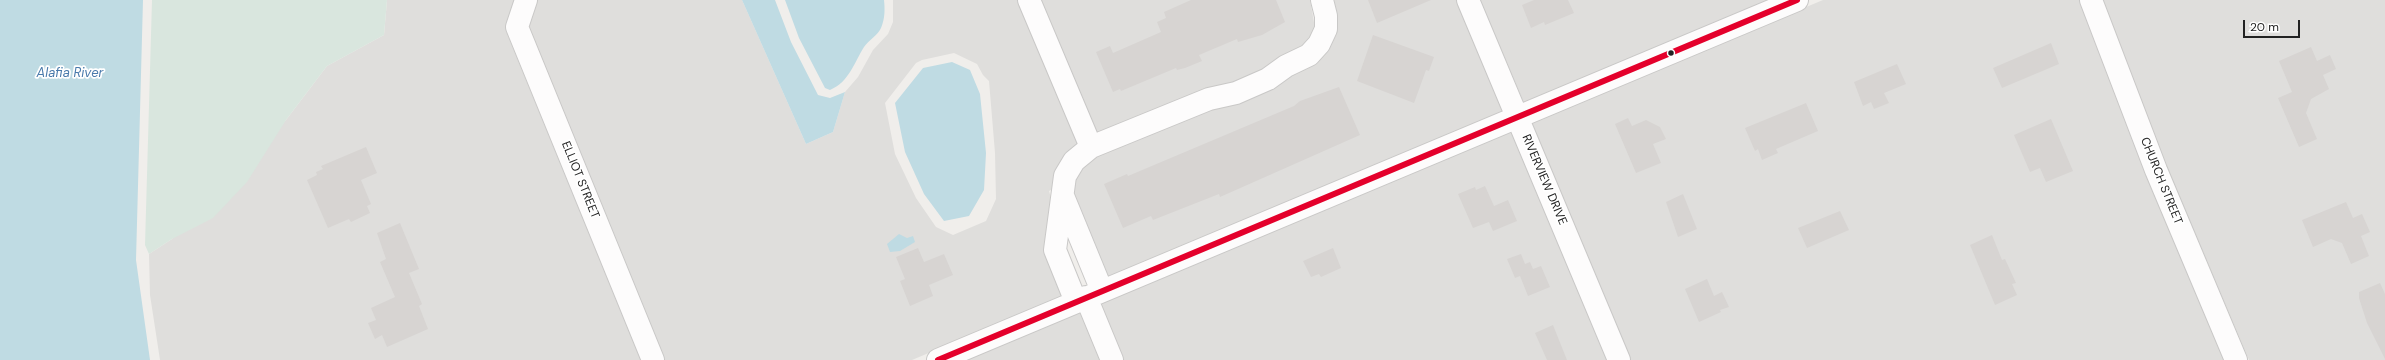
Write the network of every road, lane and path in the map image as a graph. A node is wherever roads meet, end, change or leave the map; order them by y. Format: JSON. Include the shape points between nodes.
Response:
{"nodes":[{"id":1,"x":526,"y":0,"type":"edge"},
{"id":2,"x":1029,"y":0,"type":"edge"},
{"id":3,"x":1322,"y":0,"type":"edge"},
{"id":4,"x":1468,"y":0,"type":"edge"},
{"id":5,"x":1797,"y":0,"type":"edge"},
{"id":6,"x":2091,"y":0,"type":"edge"},
{"id":7,"x":1518,"y":117,"type":"junction"},
{"id":8,"x":1091,"y":147,"type":"junction"},
{"id":9,"x":1062,"y":195,"type":"junction"},
{"id":10,"x":1088,"y":297,"type":"junction"},
{"id":11,"x":653,"y":360,"type":"edge"},
{"id":12,"x":938,"y":360,"type":"edge"},
{"id":13,"x":1112,"y":360,"type":"edge"},
{"id":14,"x":1619,"y":360,"type":"edge"},
{"id":15,"x":2236,"y":360,"type":"edge"}],
"edges":[{"from":1,"to":11,"type":"street","name":"ELLIOT STREET","via":[[517,27]]},
{"from":2,"to":8,"type":"street"},
{"from":3,"to":8,"type":"street","via":[[1326,29],[1319,44],[1309,56],[1236,93],[1209,99]]},
{"from":4,"to":7,"type":"street","name":"RIVERVIEW DRIVE"},
{"from":5,"to":7,"type":"street"},
{"from":6,"to":15,"type":"street","name":"CHURCH STREET","via":[[2156,170]]},
{"from":7,"to":10,"type":"street"},
{"from":7,"to":14,"type":"street","name":"RIVERVIEW DRIVE"},
{"from":8,"to":9,"type":"street","via":[[1074,161],[1065,176]]},
{"from":9,"to":10,"type":"street"},
{"from":9,"to":10,"type":"street","via":[[1055,250]]},
{"from":10,"to":12,"type":"street"},
{"from":10,"to":13,"type":"street"}]}
